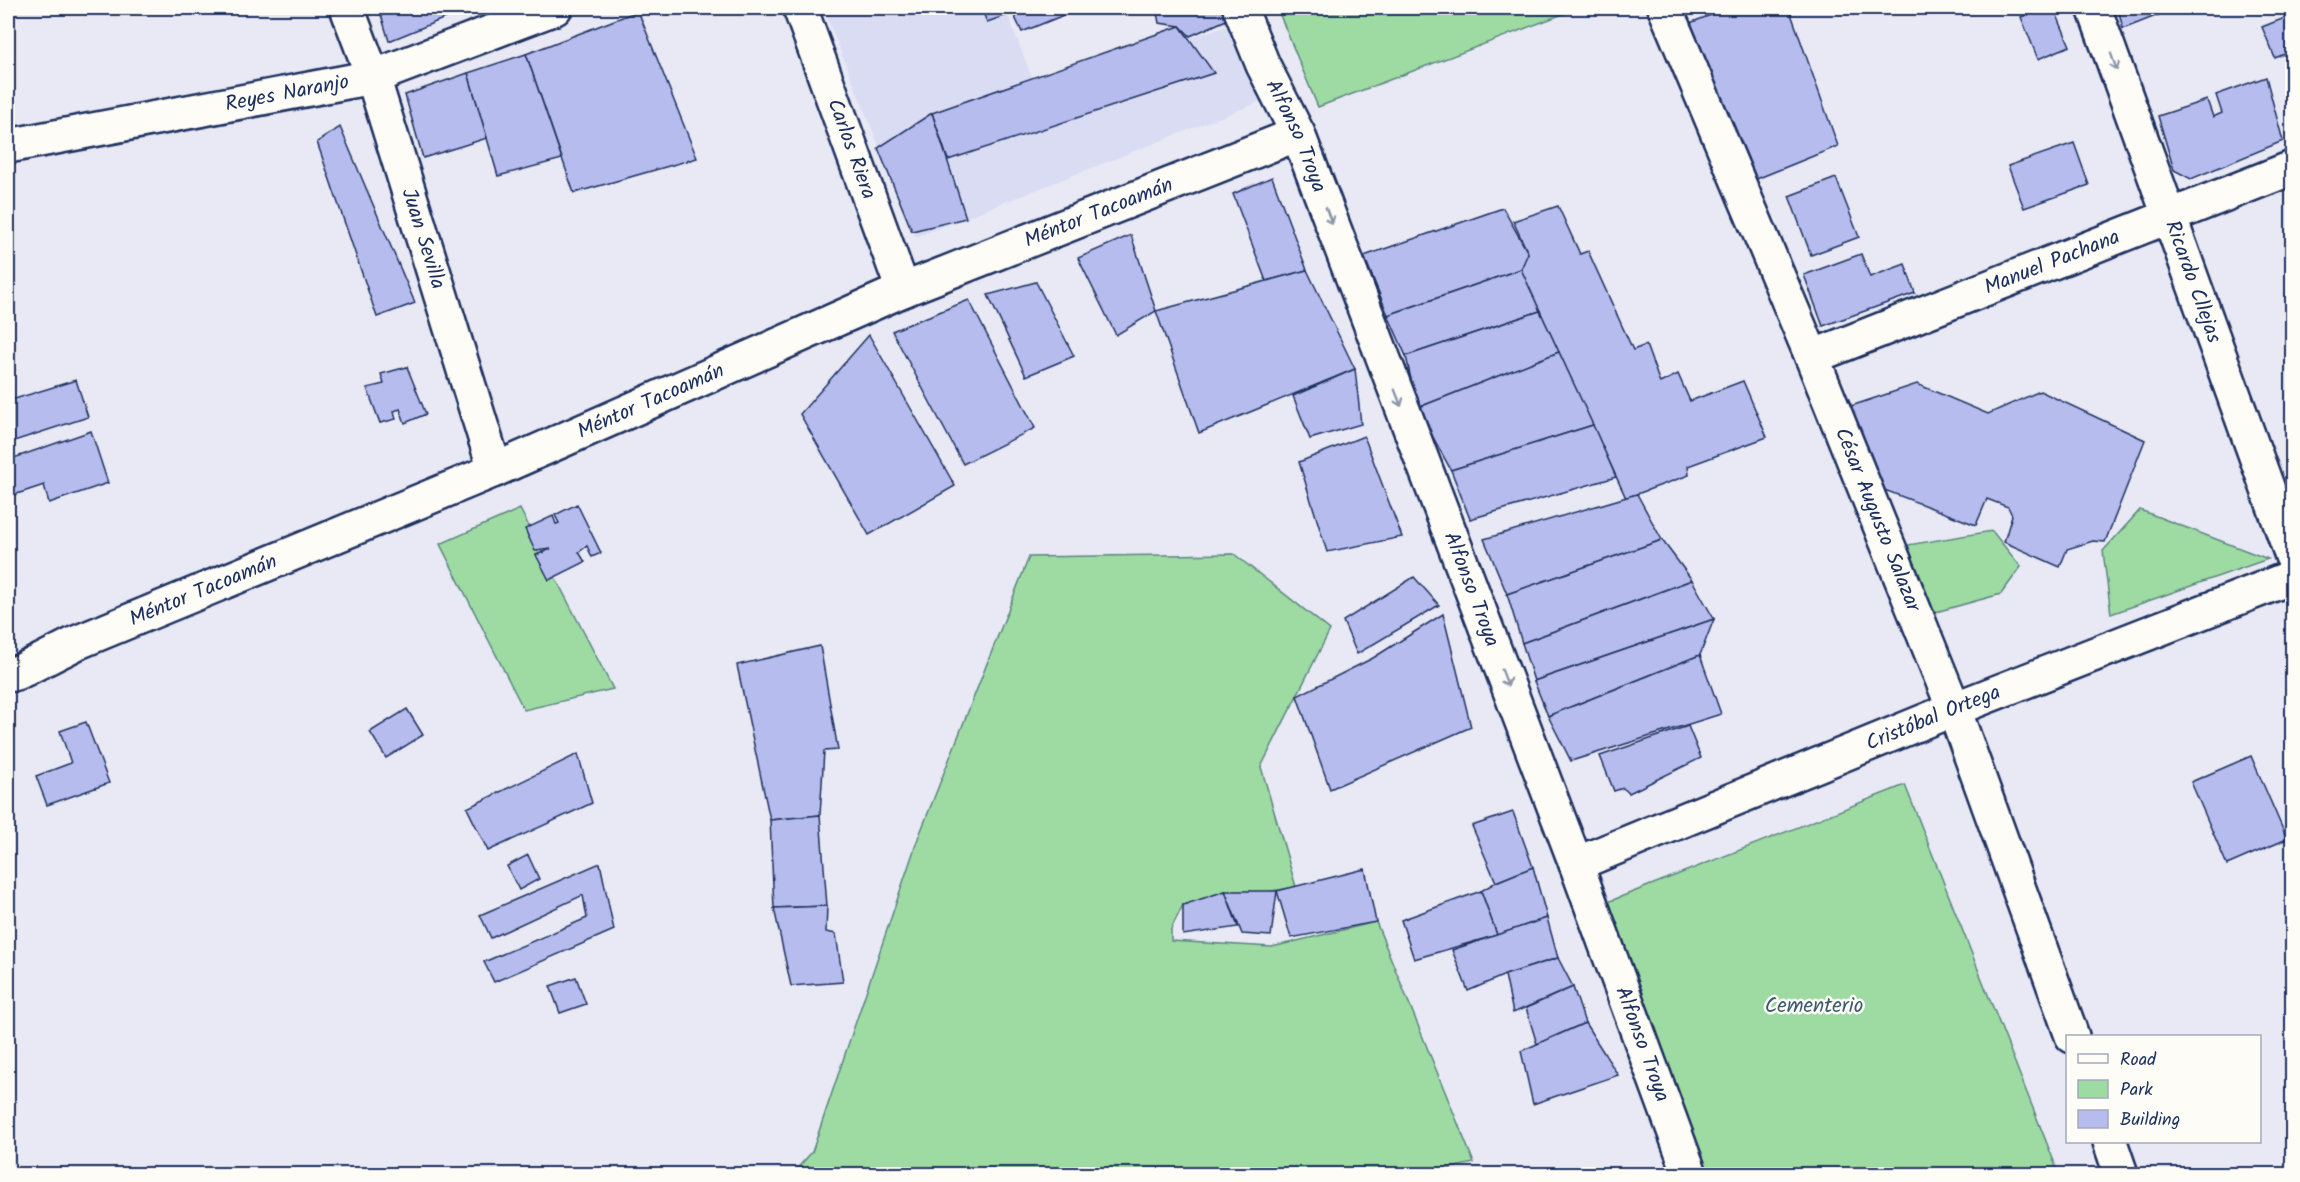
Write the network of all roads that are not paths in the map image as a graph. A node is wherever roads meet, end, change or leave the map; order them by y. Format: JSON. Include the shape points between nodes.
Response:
{"nodes":[{"id":1,"x":347,"y":8,"type":"edge"},
{"id":2,"x":555,"y":8,"type":"edge"},
{"id":3,"x":800,"y":8,"type":"edge"},
{"id":4,"x":1240,"y":8,"type":"edge"},
{"id":5,"x":1665,"y":8,"type":"edge"},
{"id":6,"x":2094,"y":8,"type":"edge"},
{"id":7,"x":373,"y":77,"type":"junction"},
{"id":8,"x":1298,"y":134,"type":"junction"},
{"id":9,"x":8,"y":146,"type":"edge"},
{"id":10,"x":2292,"y":168,"type":"edge"},
{"id":11,"x":2170,"y":216,"type":"junction"},
{"id":12,"x":903,"y":290,"type":"junction"},
{"id":13,"x":1812,"y":357,"type":"junction"},
{"id":14,"x":495,"y":470,"type":"junction"},
{"id":15,"x":2292,"y":556,"type":"edge"},
{"id":16,"x":2292,"y":577,"type":"edge"},
{"id":17,"x":8,"y":675,"type":"edge"},
{"id":18,"x":1954,"y":709,"type":"junction"},
{"id":19,"x":1576,"y":864,"type":"junction"},
{"id":20,"x":2072,"y":1035,"type":"edge"},
{"id":21,"x":2110,"y":1143,"type":"edge"},
{"id":22,"x":1690,"y":1174,"type":"edge"},
{"id":23,"x":2121,"y":1174,"type":"edge"}],
"edges":[{"from":1,"to":7,"type":"street","name":"Juan Sevilla"},
{"from":2,"to":7,"type":"street","name":"Reyes Naranjo"},
{"from":3,"to":12,"type":"street","name":"Carlos Riera"},
{"from":4,"to":8,"type":"street","name":"Alfonso Troya"},
{"from":5,"to":13,"type":"street","name":"César Augusto Salazar"},
{"from":6,"to":11,"type":"street","name":"Ricardo Cllejas","one_way":true},
{"from":7,"to":9,"type":"street","name":"Reyes Naranjo"},
{"from":7,"to":14,"type":"street","name":"Juan Sevilla"},
{"from":8,"to":12,"type":"street","name":"Méntor Tacoamán"},
{"from":8,"to":19,"type":"street","name":"Alfonso Troya","one_way":true},
{"from":10,"to":11,"type":"street","name":"Manuel Pachana"},
{"from":11,"to":13,"type":"street","name":"Manuel Pachana"},
{"from":11,"to":15,"type":"street","name":"Ricardo Cllejas"},
{"from":12,"to":14,"type":"street","name":"Méntor Tacoamán"},
{"from":13,"to":18,"type":"street","name":"César Augusto Salazar"},
{"from":14,"to":17,"type":"street","name":"Méntor Tacoamán","via":[[76,642]]},
{"from":16,"to":18,"type":"street","name":"Cristóbal Ortega"},
{"from":18,"to":19,"type":"street","name":"Cristóbal Ortega"},
{"from":18,"to":20,"type":"street","name":"César Augusto Salazar"},
{"from":19,"to":22,"type":"street","name":"Alfonso Troya"},
{"from":21,"to":23,"type":"street"}]}
